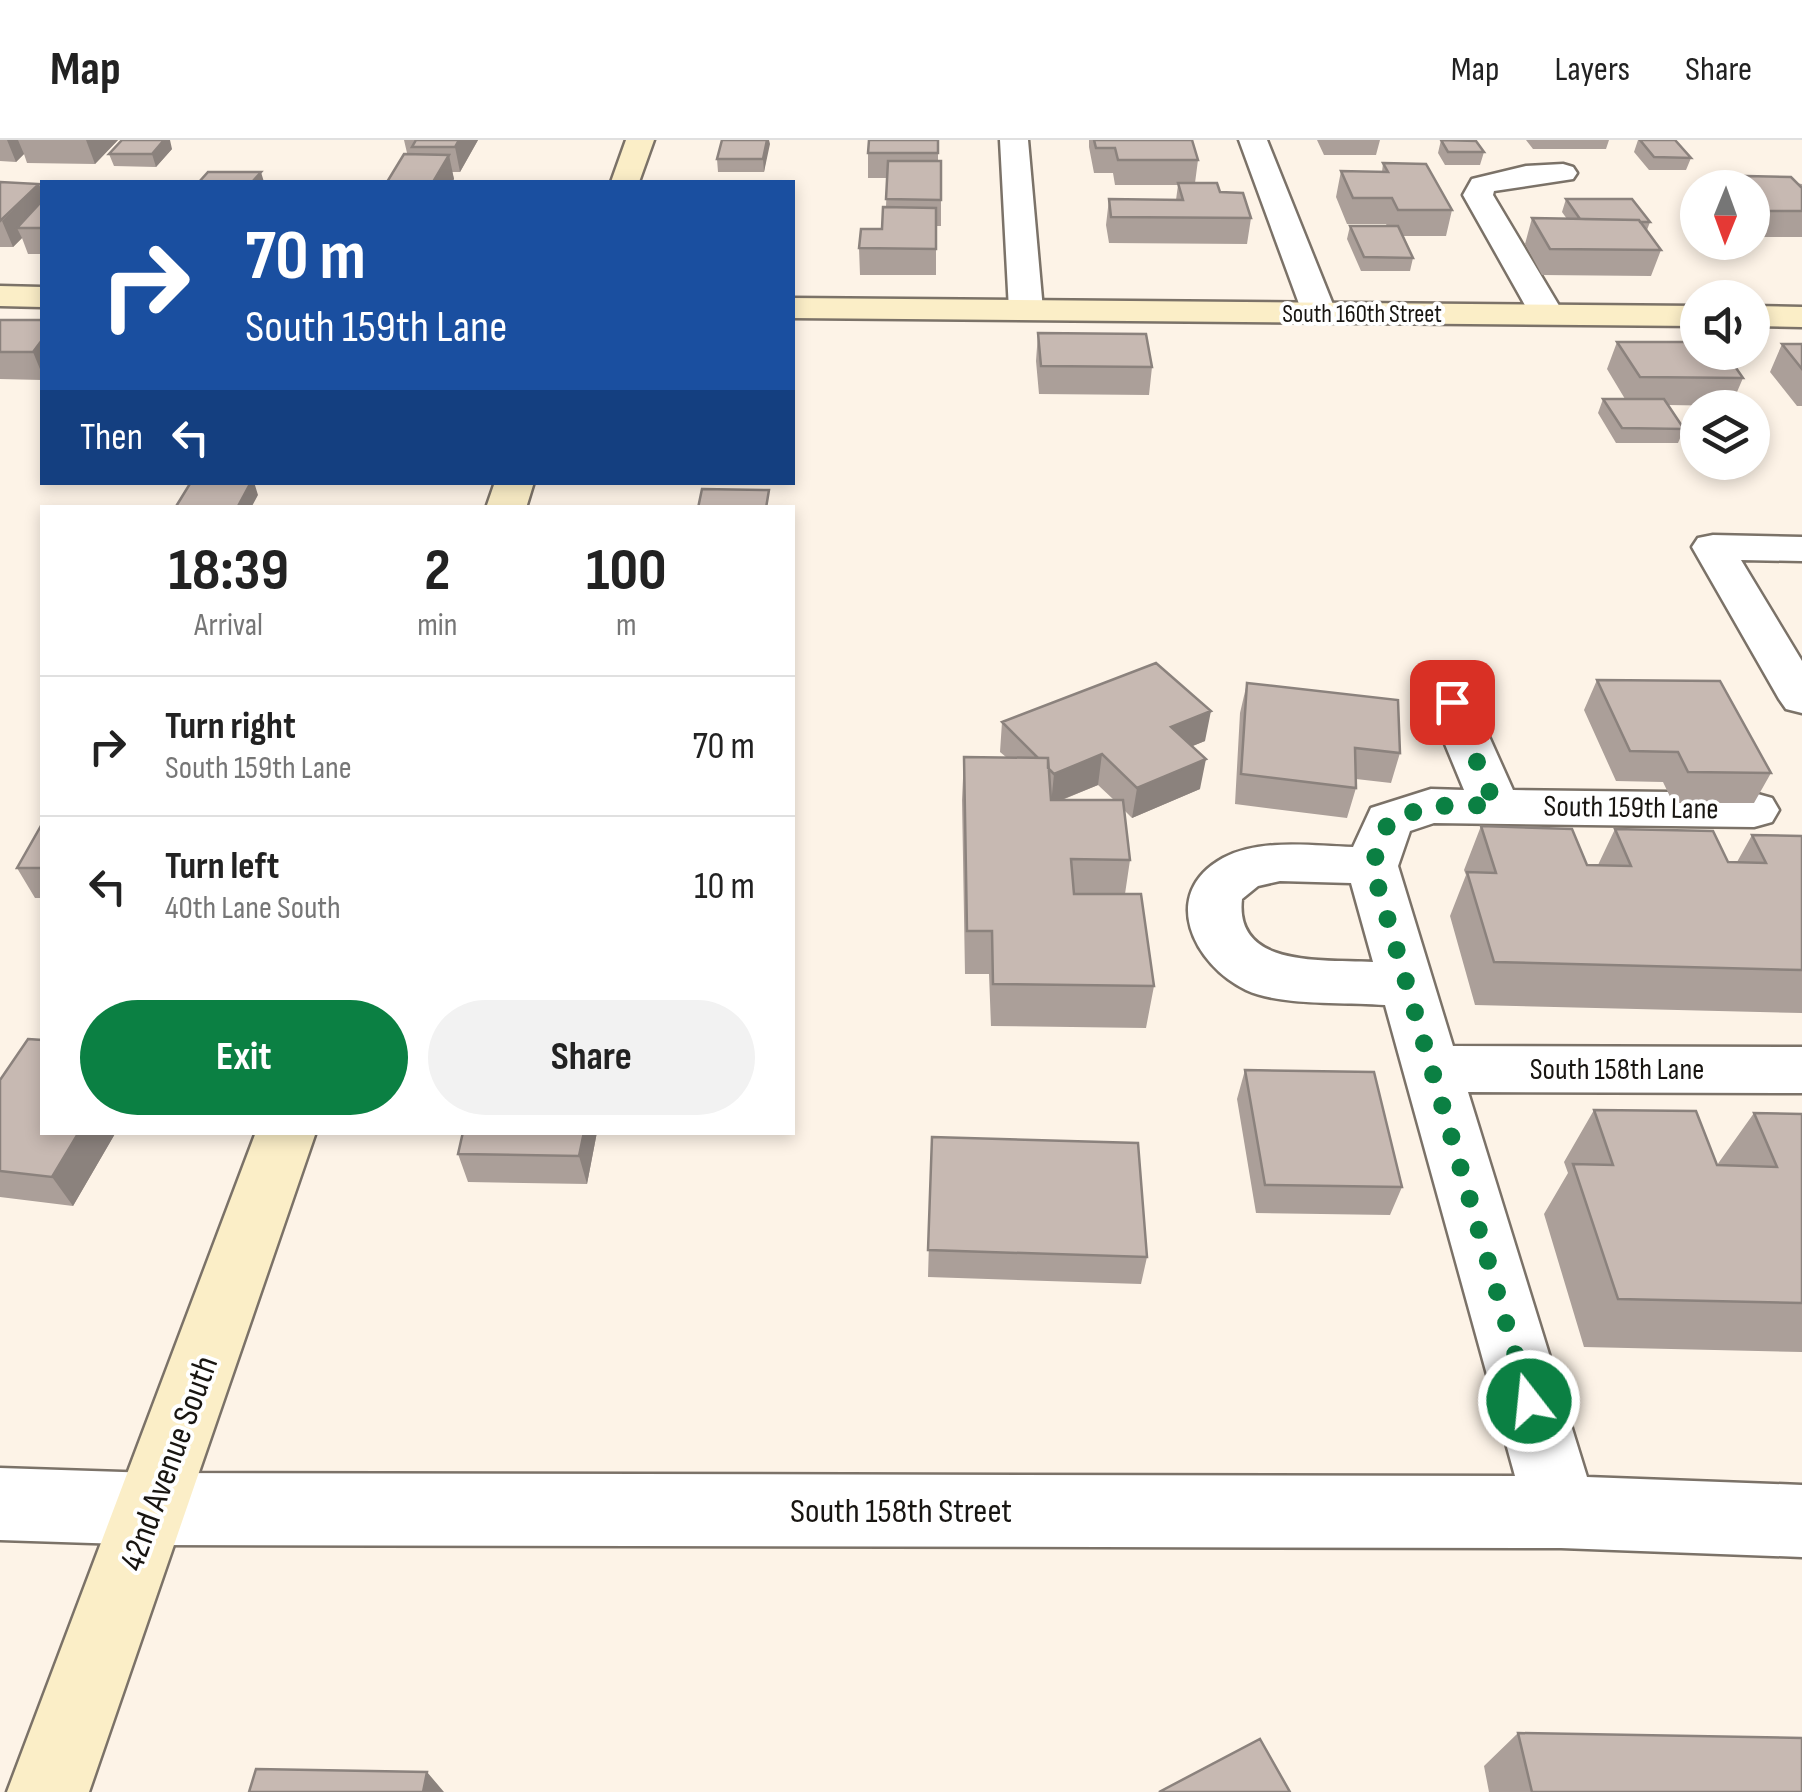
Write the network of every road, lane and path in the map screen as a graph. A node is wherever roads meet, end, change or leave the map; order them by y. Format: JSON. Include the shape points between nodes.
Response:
{"nodes":[{"id":1,"x":640,"y":140,"type":"edge"},
{"id":2,"x":1014,"y":140,"type":"edge"},
{"id":3,"x":1254,"y":140,"type":"edge"},
{"id":4,"x":1564,"y":174,"type":"dead end"},
{"id":5,"x":626,"y":180,"type":"edge"},
{"id":6,"x":0,"y":296,"type":"edge"},
{"id":7,"x":40,"y":296,"type":"edge"},
{"id":8,"x":795,"y":308,"type":"edge"},
{"id":9,"x":1026,"y":310,"type":"junction"},
{"id":10,"x":1318,"y":312,"type":"junction"},
{"id":11,"x":1547,"y":314,"type":"junction"},
{"id":12,"x":1680,"y":316,"type":"edge"},
{"id":13,"x":1770,"y":316,"type":"edge"},
{"id":14,"x":1802,"y":317,"type":"edge"},
{"id":15,"x":1802,"y":549,"type":"edge"},
{"id":16,"x":1802,"y":699,"type":"edge"},
{"id":17,"x":1452,"y":702,"type":"dead end"},
{"id":18,"x":1495,"y":805,"type":"junction"},
{"id":19,"x":1754,"y":810,"type":"dead end"},
{"id":20,"x":1381,"y":843,"type":"junction"},
{"id":21,"x":1408,"y":986,"type":"junction"},
{"id":22,"x":1433,"y":1069,"type":"junction"},
{"id":23,"x":1802,"y":1070,"type":"edge"},
{"id":24,"x":285,"y":1135,"type":"edge"},
{"id":25,"x":0,"y":1504,"type":"edge"},
{"id":26,"x":153,"y":1509,"type":"junction"},
{"id":27,"x":1562,"y":1512,"type":"junction"},
{"id":28,"x":1802,"y":1521,"type":"edge"},
{"id":29,"x":48,"y":1792,"type":"edge"}],
"edges":[{"from":1,"to":5,"type":"street"},
{"from":2,"to":9,"type":"street"},
{"from":3,"to":10,"type":"street"},
{"from":4,"to":11,"type":"street","via":[[1498,179],[1482,185],[1478,195]]},
{"from":6,"to":7,"type":"street"},
{"from":8,"to":9,"type":"street","name":"South 160th Street"},
{"from":9,"to":10,"type":"street","name":"South 160th Street"},
{"from":10,"to":11,"type":"street","name":"South 160th Street"},
{"from":11,"to":12,"type":"street","name":"South 160th Street"},
{"from":13,"to":14,"type":"street"},
{"from":15,"to":16,"type":"street","via":[[1713,548]]},
{"from":17,"to":18,"type":"street"},
{"from":18,"to":19,"type":"street","name":"South 159th Lane"},
{"from":18,"to":20,"type":"street","name":"South 159th Lane","via":[[1432,806]]},
{"from":20,"to":21,"type":"street"},
{"from":20,"to":21,"type":"street","name":"South 159th Lane","via":[[1242,870],[1217,892],[1212,921],[1230,952],[1266,974]]},
{"from":21,"to":22,"type":"street"},
{"from":22,"to":23,"type":"street","name":"South 158th Lane"},
{"from":22,"to":27,"type":"street"},
{"from":24,"to":26,"type":"street","name":"42nd Avenue South"},
{"from":25,"to":26,"type":"street","name":"South 158th Street"},
{"from":26,"to":27,"type":"street","name":"South 158th Street"},
{"from":26,"to":29,"type":"street","name":"42nd Avenue South"},
{"from":27,"to":28,"type":"street","name":"South 158th Street"}]}
